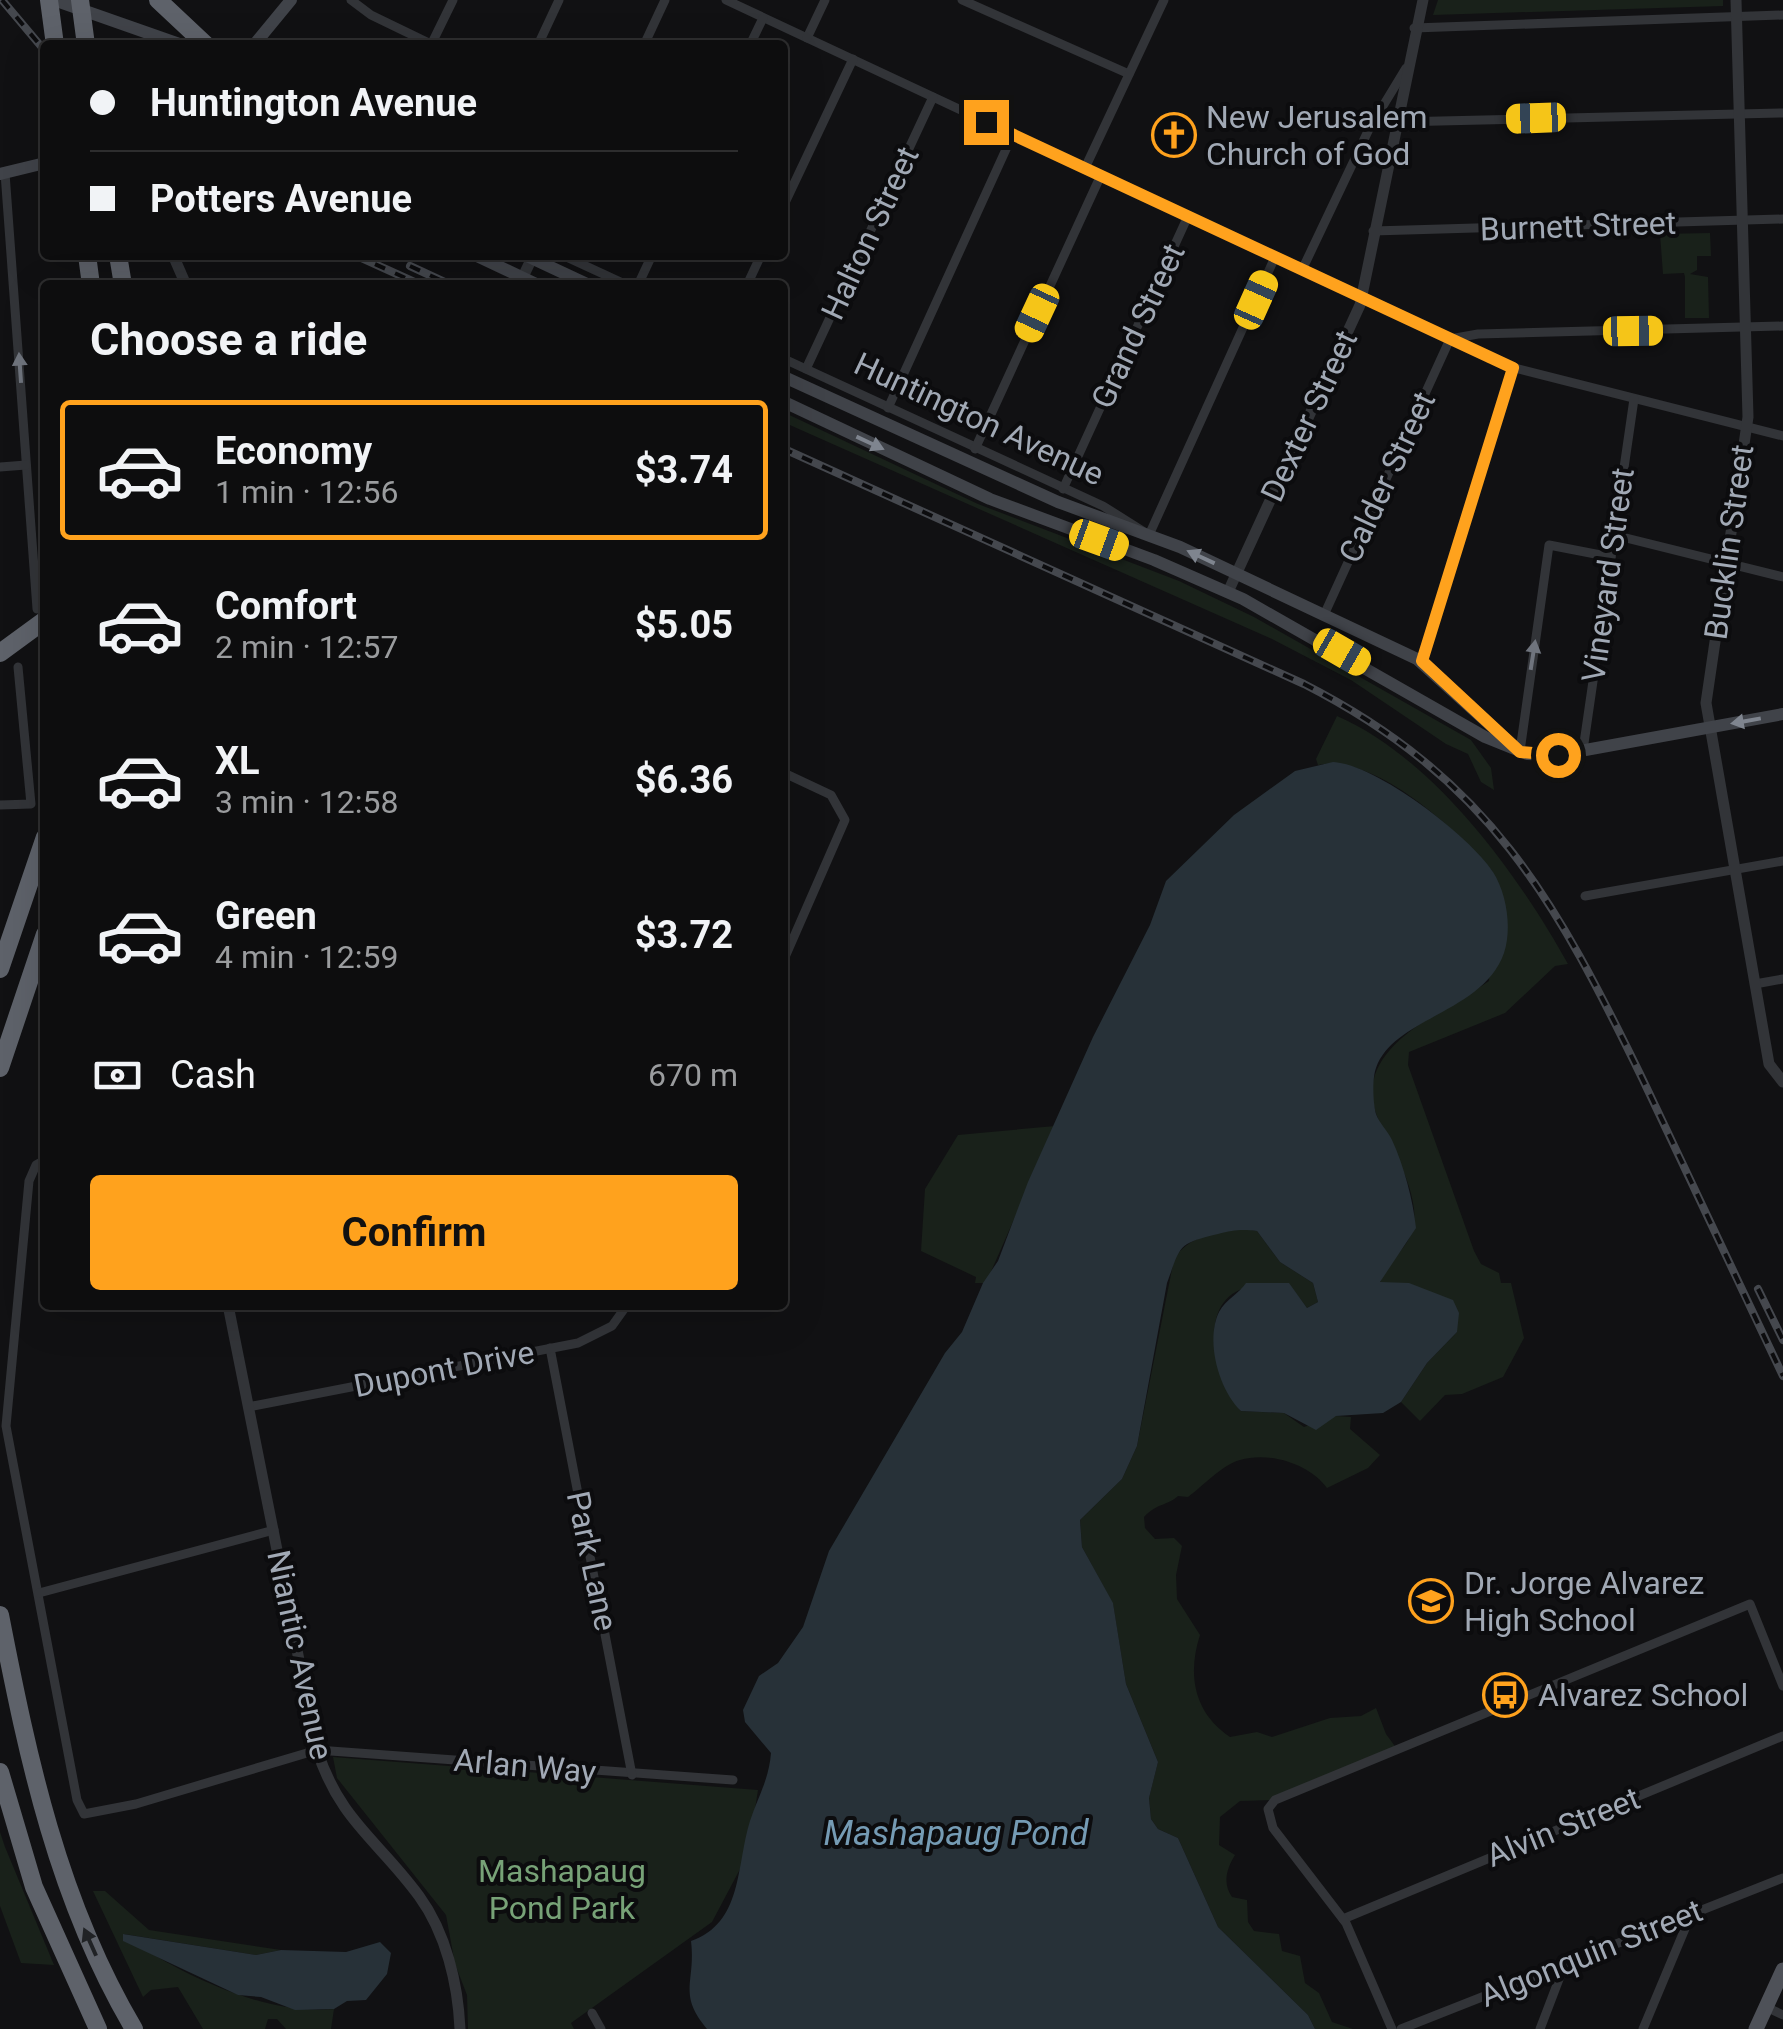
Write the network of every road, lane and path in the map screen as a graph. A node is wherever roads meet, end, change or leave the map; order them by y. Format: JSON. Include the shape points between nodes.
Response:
{"nodes":[{"id":1,"x":52,"y":0,"type":"edge"},
{"id":2,"x":80,"y":0,"type":"edge"},
{"id":3,"x":158,"y":0,"type":"edge"},
{"id":4,"x":291,"y":0,"type":"edge"},
{"id":5,"x":351,"y":0,"type":"edge"},
{"id":6,"x":452,"y":0,"type":"edge"},
{"id":7,"x":559,"y":0,"type":"edge"},
{"id":8,"x":666,"y":0,"type":"edge"},
{"id":9,"x":726,"y":0,"type":"edge"},
{"id":10,"x":825,"y":0,"type":"edge"},
{"id":11,"x":962,"y":0,"type":"edge"},
{"id":12,"x":1164,"y":0,"type":"edge"},
{"id":13,"x":1423,"y":0,"type":"edge"},
{"id":14,"x":1736,"y":0,"type":"edge"},
{"id":15,"x":1783,"y":16,"type":"edge"},
{"id":16,"x":1736,"y":17,"type":"junction"},
{"id":17,"x":763,"y":18,"type":"junction"},
{"id":18,"x":1414,"y":28,"type":"junction"},
{"id":19,"x":807,"y":38,"type":"junction"},
{"id":20,"x":56,"y":40,"type":"edge"},
{"id":21,"x":85,"y":40,"type":"edge"},
{"id":22,"x":168,"y":40,"type":"edge"},
{"id":23,"x":201,"y":40,"type":"edge"},
{"id":24,"x":258,"y":40,"type":"edge"},
{"id":25,"x":421,"y":40,"type":"edge"},
{"id":26,"x":434,"y":40,"type":"edge"},
{"id":27,"x":540,"y":40,"type":"edge"},
{"id":28,"x":646,"y":40,"type":"edge"},
{"id":29,"x":752,"y":40,"type":"edge"},
{"id":30,"x":852,"y":60,"type":"junction"},
{"id":31,"x":1410,"y":60,"type":"junction"},
{"id":32,"x":1129,"y":74,"type":"junction"},
{"id":33,"x":933,"y":97,"type":"junction"},
{"id":34,"x":1783,"y":113,"type":"edge"},
{"id":35,"x":1740,"y":114,"type":"junction"},
{"id":36,"x":1397,"y":122,"type":"junction"},
{"id":37,"x":1013,"y":134,"type":"junction"},
{"id":38,"x":40,"y":163,"type":"edge"},
{"id":39,"x":1084,"y":168,"type":"junction"},
{"id":40,"x":3,"y":173,"type":"edge"},
{"id":41,"x":1101,"y":175,"type":"junction"},
{"id":42,"x":788,"y":196,"type":"edge"},
{"id":43,"x":1188,"y":216,"type":"junction"},
{"id":44,"x":1783,"y":220,"type":"edge"},
{"id":45,"x":1742,"y":221,"type":"junction"},
{"id":46,"x":1374,"y":231,"type":"junction"},
{"id":47,"x":1276,"y":257,"type":"junction"},
{"id":48,"x":484,"y":260,"type":"edge"},
{"id":49,"x":535,"y":260,"type":"edge"},
{"id":50,"x":573,"y":260,"type":"edge"},
{"id":51,"x":1302,"y":270,"type":"junction"},
{"id":52,"x":524,"y":280,"type":"edge"},
{"id":53,"x":578,"y":280,"type":"edge"},
{"id":54,"x":615,"y":280,"type":"edge"},
{"id":55,"x":1361,"y":297,"type":"junction"},
{"id":56,"x":1783,"y":326,"type":"edge"},
{"id":57,"x":1746,"y":327,"type":"junction"},
{"id":58,"x":1450,"y":339,"type":"junction"},
{"id":59,"x":788,"y":361,"type":"edge"},
{"id":60,"x":1513,"y":368,"type":"junction"},
{"id":61,"x":806,"y":369,"type":"junction"},
{"id":62,"x":788,"y":379,"type":"edge"},
{"id":63,"x":1634,"y":399,"type":"junction"},
{"id":64,"x":788,"y":404,"type":"edge"},
{"id":65,"x":888,"y":408,"type":"junction"},
{"id":66,"x":1746,"y":427,"type":"junction"},
{"id":67,"x":1783,"y":436,"type":"edge"},
{"id":68,"x":975,"y":448,"type":"junction"},
{"id":69,"x":26,"y":465,"type":"junction"},
{"id":70,"x":0,"y":467,"type":"edge"},
{"id":71,"x":1062,"y":489,"type":"junction"},
{"id":72,"x":1149,"y":534,"type":"junction"},
{"id":73,"x":1614,"y":535,"type":"junction"},
{"id":74,"x":1611,"y":557,"type":"junction"},
{"id":75,"x":1726,"y":563,"type":"junction"},
{"id":76,"x":1236,"y":573,"type":"junction"},
{"id":77,"x":1783,"y":577,"type":"edge"},
{"id":78,"x":1228,"y":592,"type":"junction"},
{"id":79,"x":40,"y":605,"type":"edge"},
{"id":80,"x":1324,"y":615,"type":"junction"},
{"id":81,"x":40,"y":616,"type":"edge"},
{"id":82,"x":0,"y":653,"type":"edge"},
{"id":83,"x":1422,"y":661,"type":"junction"},
{"id":84,"x":18,"y":667,"type":"dead end"},
{"id":85,"x":1783,"y":714,"type":"edge"},
{"id":86,"x":1710,"y":728,"type":"junction"},
{"id":87,"x":1582,"y":750,"type":"junction"},
{"id":88,"x":1520,"y":752,"type":"junction"},
{"id":89,"x":788,"y":775,"type":"edge"},
{"id":90,"x":0,"y":805,"type":"edge"},
{"id":91,"x":40,"y":852,"type":"edge"},
{"id":92,"x":1783,"y":862,"type":"edge"},
{"id":93,"x":1735,"y":870,"type":"junction"},
{"id":94,"x":1585,"y":896,"type":"dead end"},
{"id":95,"x":40,"y":949,"type":"edge"},
{"id":96,"x":788,"y":950,"type":"edge"},
{"id":97,"x":0,"y":970,"type":"edge"},
{"id":98,"x":40,"y":979,"type":"edge"},
{"id":99,"x":1783,"y":979,"type":"edge"},
{"id":100,"x":1755,"y":984,"type":"junction"},
{"id":101,"x":1,"y":1063,"type":"edge"},
{"id":102,"x":1780,"y":1080,"type":"edge"},
{"id":103,"x":40,"y":1163,"type":"edge"},
{"id":104,"x":229,"y":1310,"type":"edge"},
{"id":105,"x":623,"y":1310,"type":"edge"},
{"id":106,"x":550,"y":1348,"type":"junction"},
{"id":107,"x":248,"y":1407,"type":"junction"},
{"id":108,"x":274,"y":1530,"type":"junction"},
{"id":109,"x":38,"y":1594,"type":"junction"},
{"id":110,"x":0,"y":1615,"type":"edge"},
{"id":111,"x":1783,"y":1686,"type":"edge"},
{"id":112,"x":1783,"y":1736,"type":"edge"},
{"id":113,"x":318,"y":1750,"type":"junction"},
{"id":114,"x":0,"y":1772,"type":"edge"},
{"id":115,"x":632,"y":1775,"type":"junction"},
{"id":116,"x":733,"y":1780,"type":"dead end"},
{"id":117,"x":1783,"y":1878,"type":"edge"},
{"id":118,"x":1692,"y":1912,"type":"junction"},
{"id":119,"x":1343,"y":1918,"type":"junction"},
{"id":120,"x":1566,"y":1961,"type":"junction"},
{"id":121,"x":1783,"y":1970,"type":"edge"},
{"id":122,"x":1766,"y":2008,"type":"junction"},
{"id":123,"x":592,"y":2013,"type":"dead end"},
{"id":124,"x":1783,"y":2015,"type":"edge"},
{"id":125,"x":98,"y":2029,"type":"edge"},
{"id":126,"x":134,"y":2029,"type":"edge"},
{"id":127,"x":460,"y":2029,"type":"edge"},
{"id":128,"x":601,"y":2029,"type":"edge"},
{"id":129,"x":1392,"y":2029,"type":"edge"},
{"id":130,"x":1401,"y":2029,"type":"edge"},
{"id":131,"x":1540,"y":2029,"type":"edge"},
{"id":132,"x":1643,"y":2029,"type":"edge"},
{"id":133,"x":1756,"y":2029,"type":"edge"}],
"edges":[{"from":1,"to":20,"type":"highway","bridge":true},
{"from":1,"to":22,"type":"main road"},
{"from":2,"to":21,"type":"highway","bridge":true},
{"from":3,"to":23,"type":"highway"},
{"from":4,"to":24,"type":"main road"},
{"from":5,"to":25,"type":"street"},
{"from":6,"to":26,"type":"street"},
{"from":7,"to":27,"type":"street"},
{"from":8,"to":28,"type":"street"},
{"from":9,"to":17,"type":"street"},
{"from":10,"to":19,"type":"street"},
{"from":11,"to":32,"type":"street"},
{"from":12,"to":32,"type":"street"},
{"from":13,"to":18,"type":"street","name":"Dexter Street"},
{"from":14,"to":16,"type":"street","name":"Bucklin Street"},
{"from":15,"to":16,"type":"street"},
{"from":16,"to":18,"type":"street"},
{"from":16,"to":35,"type":"street","name":"Bucklin Street"},
{"from":17,"to":19,"type":"street"},
{"from":17,"to":29,"type":"street"},
{"from":18,"to":31,"type":"street","name":"Dexter Street"},
{"from":19,"to":30,"type":"street"},
{"from":30,"to":33,"type":"street"},
{"from":30,"to":42,"type":"street"},
{"from":31,"to":36,"type":"street","name":"Dexter Street"},
{"from":31,"to":51,"type":"street","via":[[1369,128]]},
{"from":32,"to":39,"type":"street"},
{"from":33,"to":37,"type":"street"},
{"from":33,"to":61,"type":"street","name":"Halton Street"},
{"from":34,"to":35,"type":"street"},
{"from":35,"to":36,"type":"street"},
{"from":35,"to":45,"type":"street","name":"Bucklin Street"},
{"from":36,"to":46,"type":"street","name":"Dexter Street"},
{"from":37,"to":39,"type":"street"},
{"from":37,"to":65,"type":"street"},
{"from":38,"to":40,"type":"main road"},
{"from":39,"to":41,"type":"street"},
{"from":69,"to":40,"type":"street","one_way":true},
{"from":41,"to":43,"type":"street"},
{"from":41,"to":68,"type":"street"},
{"from":43,"to":47,"type":"street"},
{"from":43,"to":71,"type":"street","name":"Grand Street"},
{"from":44,"to":45,"type":"street","name":"Burnett Street"},
{"from":45,"to":46,"type":"street","name":"Burnett Street"},
{"from":45,"to":57,"type":"street","name":"Bucklin Street"},
{"from":46,"to":55,"type":"street","name":"Dexter Street"},
{"from":47,"to":51,"type":"street"},
{"from":47,"to":72,"type":"street"},
{"from":48,"to":52,"type":"main road"},
{"from":49,"to":53,"type":"main road"},
{"from":50,"to":54,"type":"street"},
{"from":51,"to":55,"type":"street"},
{"from":55,"to":58,"type":"street"},
{"from":55,"to":76,"type":"street","name":"Dexter Street"},
{"from":56,"to":57,"type":"street"},
{"from":57,"to":58,"type":"street"},
{"from":57,"to":66,"type":"street","name":"Bucklin Street"},
{"from":58,"to":60,"type":"street"},
{"from":58,"to":80,"type":"street","name":"Calder Street"},
{"from":59,"to":61,"type":"street","name":"Huntington Avenue"},
{"from":60,"to":63,"type":"street"},
{"from":60,"to":83,"type":"street"},
{"from":61,"to":65,"type":"street","name":"Huntington Avenue"},
{"from":62,"to":72,"type":"main road","name":"Huntington Avenue","via":[[1050,498]]},
{"from":63,"to":66,"type":"street"},
{"from":63,"to":73,"type":"street","name":"Vineyard Street"},
{"from":64,"to":78,"type":"main road","name":"Huntington Avenue","one_way":true,"via":[[990,499]]},
{"from":65,"to":68,"type":"street","name":"Huntington Avenue"},
{"from":66,"to":67,"type":"street"},
{"from":66,"to":75,"type":"street","name":"Bucklin Street"},
{"from":68,"to":71,"type":"street","name":"Huntington Avenue"},
{"from":69,"to":70,"type":"street"},
{"from":69,"to":79,"type":"street"},
{"from":71,"to":72,"type":"street","name":"Huntington Avenue"},
{"from":76,"to":72,"type":"main road","name":"Huntington Avenue","one_way":true},
{"from":73,"to":74,"type":"street","name":"Vineyard Street"},
{"from":73,"to":75,"type":"street"},
{"from":74,"to":87,"type":"street","name":"Vineyard Street"},
{"from":88,"to":74,"type":"street","one_way":true,"via":[[1549,545]]},
{"from":75,"to":77,"type":"street"},
{"from":75,"to":86,"type":"street","name":"Bucklin Street","via":[[1706,698]]},
{"from":76,"to":78,"type":"street","name":"Dexter Street"},
{"from":76,"to":80,"type":"main road","name":"Huntington Avenue"},
{"from":78,"to":88,"type":"main road","name":"Huntington Avenue"},
{"from":80,"to":83,"type":"main road","name":"Huntington Avenue"},
{"from":81,"to":82,"type":"highway"},
{"from":83,"to":88,"type":"main road","name":"Huntington Avenue"},
{"from":84,"to":90,"type":"street","via":[[30,804]]},
{"from":85,"to":86,"type":"main road","one_way":true},
{"from":86,"to":87,"type":"main road"},
{"from":86,"to":93,"type":"street","name":"Bucklin Street"},
{"from":87,"to":88,"type":"main road"},
{"from":89,"to":96,"type":"street","via":[[831,795],[845,820]]},
{"from":91,"to":97,"type":"highway"},
{"from":92,"to":93,"type":"street"},
{"from":93,"to":94,"type":"street"},
{"from":93,"to":100,"type":"street","name":"Bucklin Street"},
{"from":95,"to":101,"type":"highway"},
{"from":98,"to":101,"type":"highway"},
{"from":99,"to":100,"type":"street"},
{"from":100,"to":102,"type":"street","name":"Bucklin Street","via":[[1769,1064]]},
{"from":103,"to":109,"type":"street","via":[[29,1182],[6,1415]]},
{"from":104,"to":107,"type":"street","name":"Niantic Avenue"},
{"from":105,"to":106,"type":"street","name":"Dupont Drive","via":[[596,1336]]},
{"from":106,"to":107,"type":"street","name":"Dupont Drive"},
{"from":106,"to":115,"type":"street","name":"Park Lane"},
{"from":107,"to":108,"type":"street","name":"Niantic Avenue"},
{"from":108,"to":109,"type":"street"},
{"from":108,"to":113,"type":"street","name":"Niantic Avenue"},
{"from":109,"to":113,"type":"street","via":[[84,1814]]},
{"from":126,"to":110,"type":"highway","one_way":true,"via":[[94,1952],[52,1846]]},
{"from":111,"to":119,"type":"street","via":[[1750,1604],[1289,1793],[1268,1809],[1271,1822]]},
{"from":112,"to":119,"type":"street","name":"Alvin Street"},
{"from":113,"to":115,"type":"street","name":"Arlan Way"},
{"from":113,"to":127,"type":"street","name":"Niantic Avenue","via":[[343,1810],[419,1895],[435,1923],[449,1960]]},
{"from":114,"to":125,"type":"highway","via":[[41,1905]]},
{"from":115,"to":116,"type":"street","name":"Arlan Way"},
{"from":117,"to":118,"type":"street","name":"Algonquin Street"},
{"from":118,"to":120,"type":"street","name":"Algonquin Street"},
{"from":118,"to":132,"type":"street"},
{"from":119,"to":129,"type":"street"},
{"from":120,"to":130,"type":"street","name":"Algonquin Street"},
{"from":120,"to":131,"type":"street"},
{"from":121,"to":122,"type":"main road"},
{"from":122,"to":124,"type":"street"},
{"from":122,"to":133,"type":"main road"},
{"from":123,"to":128,"type":"street"}]}
